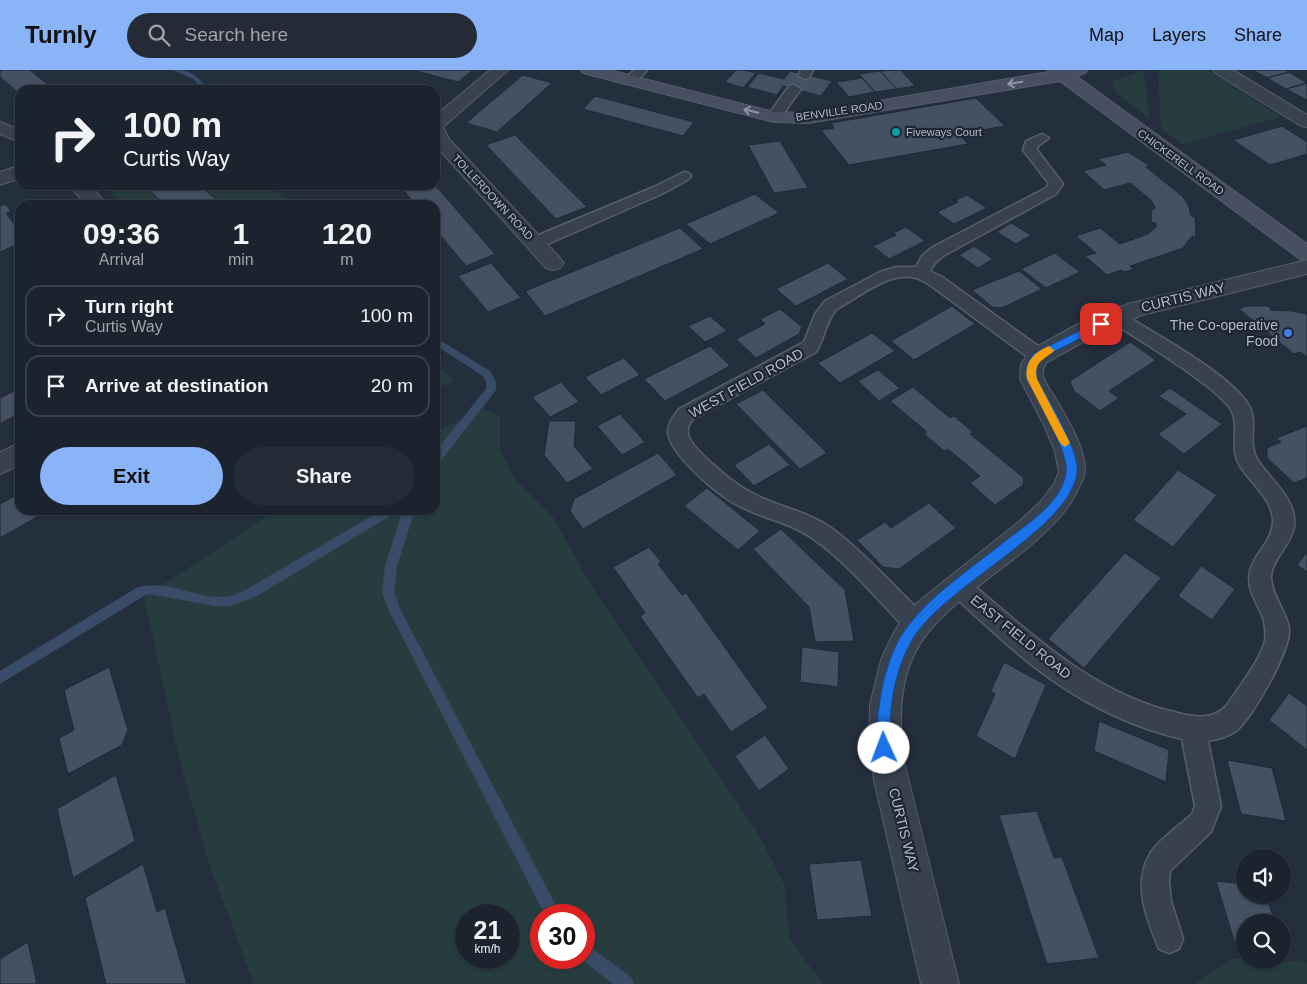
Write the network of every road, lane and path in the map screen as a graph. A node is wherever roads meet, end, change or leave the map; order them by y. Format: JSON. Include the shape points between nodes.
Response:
{"nodes":[{"id":1,"x":500,"y":70,"type":"edge"},
{"id":2,"x":589,"y":70,"type":"edge"},
{"id":3,"x":1222,"y":70,"type":"edge"},
{"id":4,"x":1066,"y":72,"type":"edge"},
{"id":5,"x":635,"y":75,"type":"edge"},
{"id":6,"x":794,"y":89,"type":"dead end"},
{"id":7,"x":774,"y":117,"type":"junction"},
{"id":8,"x":440,"y":121,"type":"edge"},
{"id":9,"x":1307,"y":122,"type":"edge"},
{"id":10,"x":0,"y":127,"type":"edge"},
{"id":11,"x":15,"y":134,"type":"edge"},
{"id":12,"x":1042,"y":138,"type":"dead end"},
{"id":13,"x":440,"y":139,"type":"edge"},
{"id":14,"x":15,"y":173,"type":"edge"},
{"id":15,"x":684,"y":176,"type":"dead end"},
{"id":16,"x":0,"y":179,"type":"edge"},
{"id":17,"x":84,"y":190,"type":"edge"},
{"id":18,"x":92,"y":200,"type":"edge"},
{"id":19,"x":535,"y":243,"type":"junction"},
{"id":20,"x":1307,"y":254,"type":"edge"},
{"id":21,"x":553,"y":263,"type":"dead end"},
{"id":22,"x":1307,"y":266,"type":"edge"},
{"id":23,"x":921,"y":273,"type":"junction"},
{"id":24,"x":1116,"y":317,"type":"junction"},
{"id":25,"x":1039,"y":356,"type":"junction"},
{"id":26,"x":15,"y":456,"type":"edge"},
{"id":27,"x":0,"y":464,"type":"edge"},
{"id":28,"x":958,"y":586,"type":"junction"},
{"id":29,"x":916,"y":624,"type":"junction"},
{"id":30,"x":1193,"y":729,"type":"junction"},
{"id":31,"x":1170,"y":939,"type":"dead end"},
{"id":32,"x":940,"y":984,"type":"edge"}],
"edges":[{"from":1,"to":8,"type":"street"},
{"from":2,"to":5,"type":"main road","name":"BENVILLE ROAD"},
{"from":3,"to":9,"type":"street"},
{"from":4,"to":7,"type":"main road","name":"BENVILLE ROAD","one_way":true,"via":[[808,118]]},
{"from":4,"to":20,"type":"main road","name":"CHICKERELL ROAD"},
{"from":7,"to":5,"type":"main road","name":"BENVILLE ROAD","one_way":true},
{"from":6,"to":7,"type":"lane"},
{"from":10,"to":11,"type":"street"},
{"from":12,"to":23,"type":"lane","via":[[1031,144],[1030,150],[1054,180],[1055,188],[937,252]]},
{"from":13,"to":19,"type":"street","name":"TOLLERDOWN ROAD"},
{"from":14,"to":16,"type":"street"},
{"from":15,"to":19,"type":"lane","via":[[659,190]]},
{"from":17,"to":18,"type":"street"},
{"from":19,"to":21,"type":"street","name":"TOLLERDOWN ROAD"},
{"from":22,"to":24,"type":"street","name":"CURTIS WAY","via":[[1150,304]]},
{"from":23,"to":25,"type":"lane","name":"WEST FIELD ROAD"},
{"from":23,"to":29,"type":"lane","name":"WEST FIELD ROAD","via":[[893,272],[831,305],[824,311],[817,336],[810,347],[692,411],[681,419],[677,428],[685,450],[705,469],[742,498],[800,521],[826,536]]},
{"from":24,"to":25,"type":"street","name":"CURTIS WAY"},
{"from":24,"to":30,"type":"lane","name":"EAST FIELD ROAD","via":[[1213,381],[1238,403],[1244,417],[1245,456],[1280,504],[1285,521],[1283,533],[1260,575],[1276,619],[1276,646],[1230,721],[1213,728]]},
{"from":25,"to":28,"type":"street","name":"CURTIS WAY","via":[[1030,370],[1032,379],[1068,449],[1072,472],[1069,483],[1063,496],[1046,515]]},
{"from":26,"to":27,"type":"street"},
{"from":28,"to":29,"type":"street","name":"CURTIS WAY"},
{"from":28,"to":30,"type":"lane","name":"EAST FIELD ROAD","via":[[1052,666],[1083,686],[1172,725]]},
{"from":29,"to":32,"type":"street","name":"CURTIS WAY","via":[[908,635],[889,686],[883,723],[884,748]]},
{"from":30,"to":31,"type":"lane","via":[[1208,806],[1202,823],[1156,868],[1157,901]]}]}
